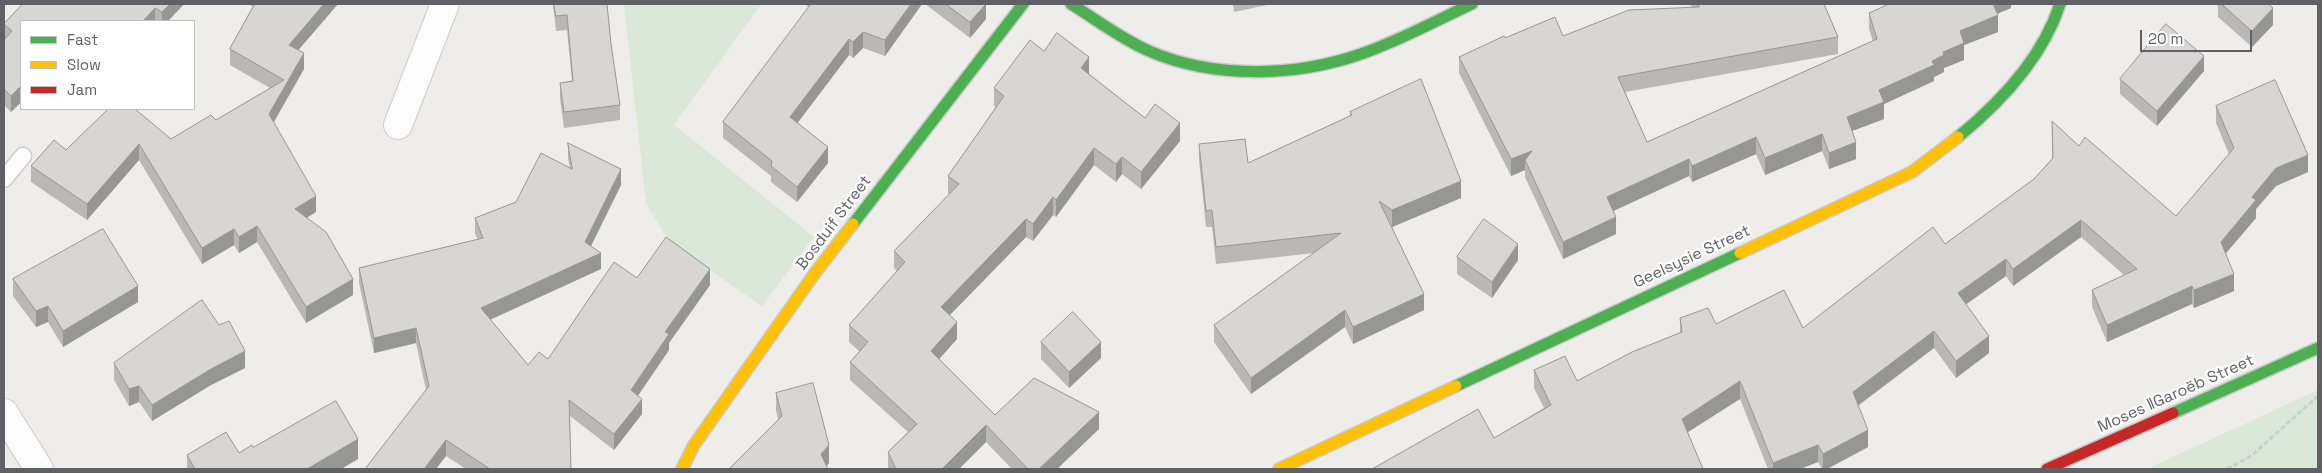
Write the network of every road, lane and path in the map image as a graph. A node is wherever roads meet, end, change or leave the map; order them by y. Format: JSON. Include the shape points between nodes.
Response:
{"nodes":[{"id":1,"x":445,"y":4,"type":"edge"},
{"id":2,"x":1023,"y":4,"type":"edge"},
{"id":3,"x":1071,"y":4,"type":"edge"},
{"id":4,"x":1472,"y":4,"type":"edge"},
{"id":5,"x":2060,"y":4,"type":"edge"},
{"id":6,"x":398,"y":125,"type":"dead end"},
{"id":7,"x":23,"y":156,"type":"dead end"},
{"id":8,"x":4,"y":179,"type":"edge"},
{"id":9,"x":2318,"y":348,"type":"edge"},
{"id":10,"x":2318,"y":396,"type":"edge"},
{"id":11,"x":4,"y":413,"type":"edge"},
{"id":12,"x":39,"y":469,"type":"edge"},
{"id":13,"x":682,"y":469,"type":"edge"},
{"id":14,"x":1278,"y":469,"type":"edge"},
{"id":15,"x":2047,"y":469,"type":"edge"},
{"id":16,"x":2227,"y":469,"type":"edge"}],
"edges":[{"from":1,"to":6,"type":"street"},
{"from":2,"to":13,"type":"street","name":"Bosduif Street","via":[[815,273],[694,445]]},
{"from":3,"to":4,"type":"street","via":[[1150,52],[1190,64],[1260,72],[1313,67],[1362,54]]},
{"from":5,"to":14,"type":"street","name":"Geelsysie Street","via":[[2057,20],[2025,69],[1971,126],[1912,172]]},
{"from":7,"to":8,"type":"lane"},
{"from":9,"to":15,"type":"street","name":"Moses ǁGaroëb Street"},
{"from":10,"to":16,"type":"path","via":[[2251,456]]},
{"from":11,"to":12,"type":"street"}]}
